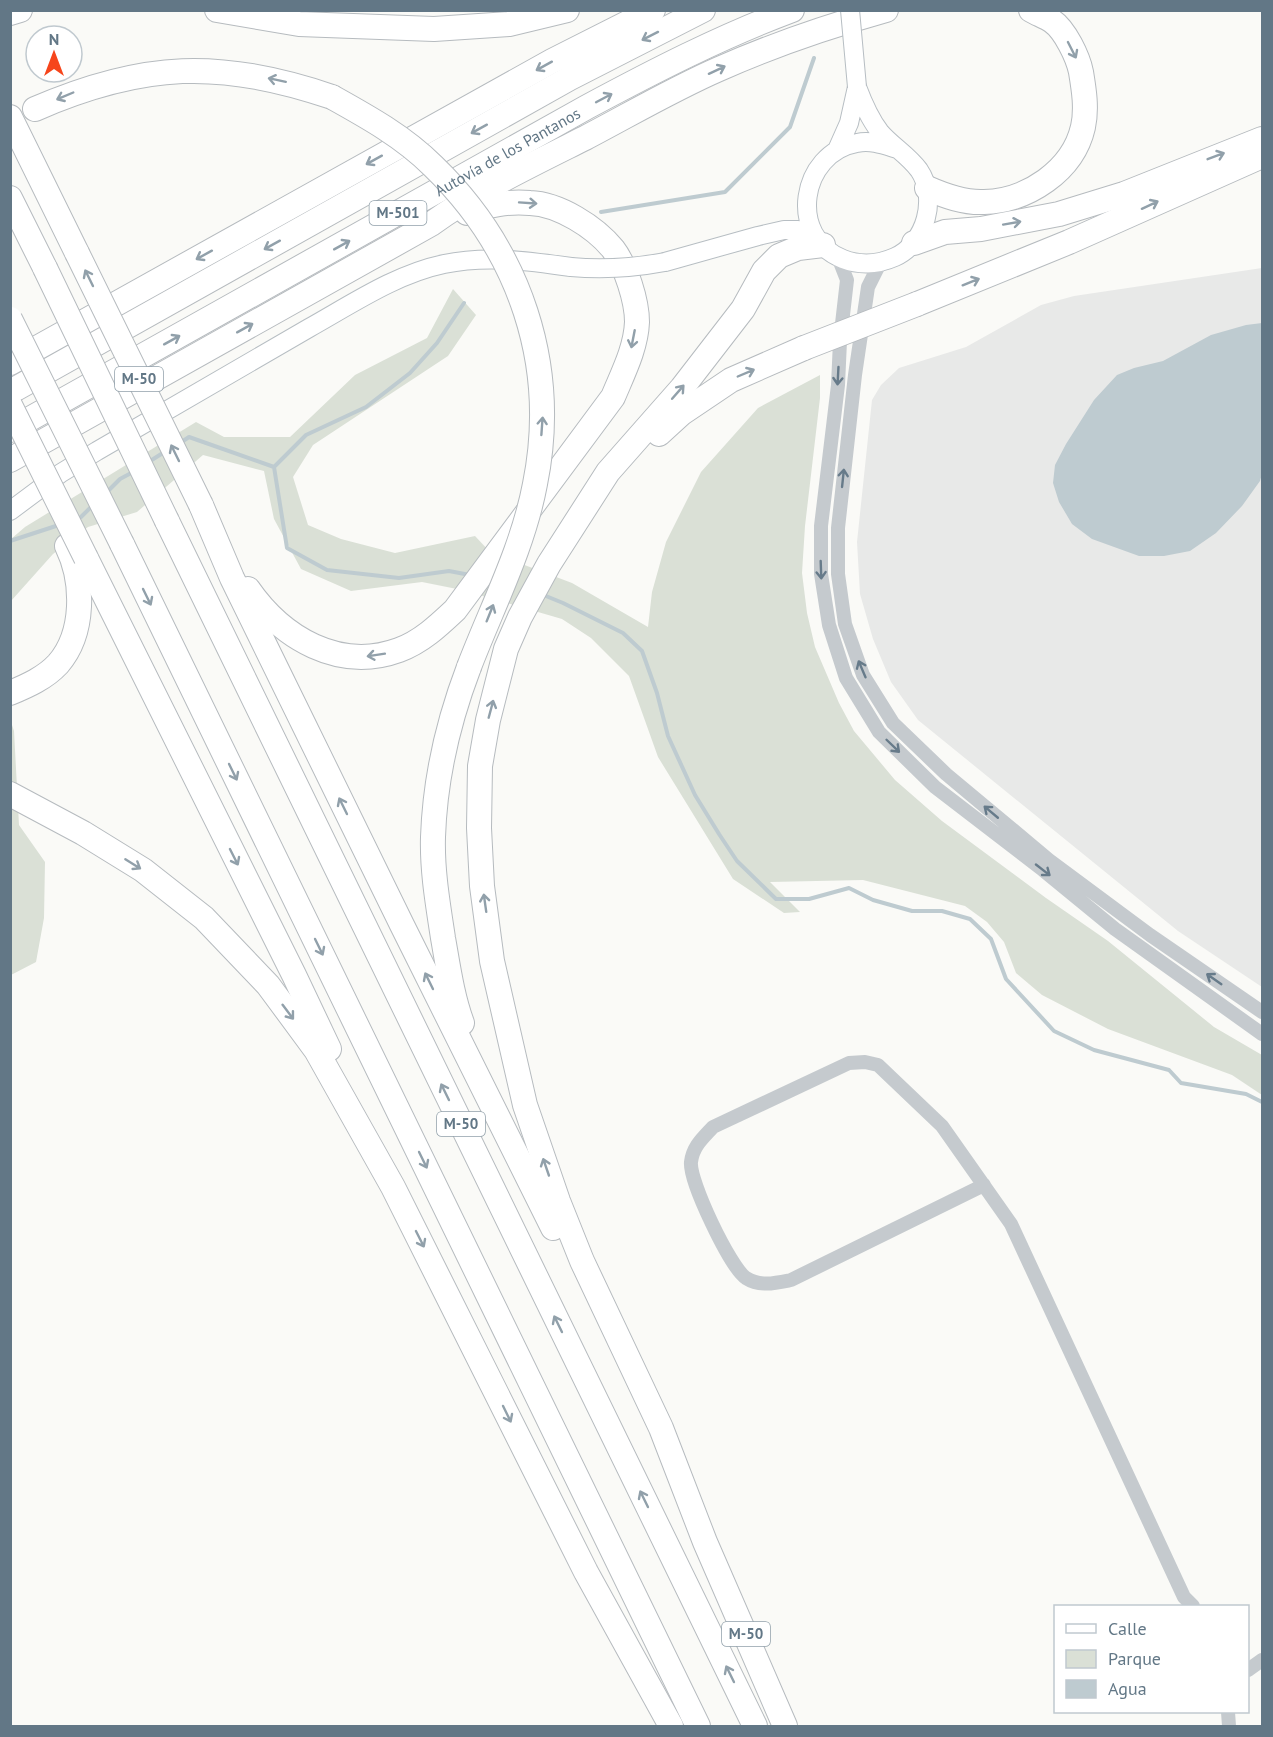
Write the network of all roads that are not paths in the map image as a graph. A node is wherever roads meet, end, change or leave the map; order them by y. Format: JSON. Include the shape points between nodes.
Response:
{"nodes":[{"id":1,"x":20,"y":10,"type":"edge"},
{"id":2,"x":217,"y":10,"type":"edge"},
{"id":3,"x":287,"y":10,"type":"edge"},
{"id":4,"x":567,"y":10,"type":"edge"},
{"id":5,"x":653,"y":10,"type":"edge"},
{"id":6,"x":703,"y":10,"type":"edge"},
{"id":7,"x":792,"y":10,"type":"edge"},
{"id":8,"x":850,"y":10,"type":"edge"},
{"id":9,"x":886,"y":10,"type":"edge"},
{"id":10,"x":1031,"y":10,"type":"edge"},
{"id":11,"x":10,"y":13,"type":"edge"},
{"id":12,"x":368,"y":27,"type":"junction"},
{"id":13,"x":857,"y":87,"type":"junction"},
{"id":14,"x":35,"y":109,"type":"dead end"},
{"id":15,"x":10,"y":117,"type":"edge"},
{"id":16,"x":1263,"y":139,"type":"edge"},
{"id":17,"x":897,"y":149,"type":"junction"},
{"id":18,"x":837,"y":150,"type":"junction"},
{"id":19,"x":1263,"y":156,"type":"edge"},
{"id":20,"x":927,"y":188,"type":"junction"},
{"id":21,"x":10,"y":198,"type":"edge"},
{"id":22,"x":806,"y":198,"type":"junction"},
{"id":23,"x":430,"y":224,"type":"junction"},
{"id":24,"x":758,"y":236,"type":"junction"},
{"id":25,"x":914,"y":243,"type":"junction"},
{"id":26,"x":825,"y":246,"type":"junction"},
{"id":27,"x":880,"y":263,"type":"junction"},
{"id":28,"x":10,"y":319,"type":"edge"},
{"id":29,"x":10,"y":363,"type":"edge"},
{"id":30,"x":10,"y":392,"type":"edge"},
{"id":31,"x":10,"y":405,"type":"edge"},
{"id":32,"x":10,"y":428,"type":"edge"},
{"id":33,"x":10,"y":460,"type":"edge"},
{"id":34,"x":589,"y":504,"type":"junction"},
{"id":35,"x":10,"y":511,"type":"edge"},
{"id":36,"x":213,"y":533,"type":"junction"},
{"id":37,"x":10,"y":693,"type":"edge"},
{"id":38,"x":10,"y":793,"type":"edge"},
{"id":39,"x":1263,"y":1012,"type":"edge"},
{"id":40,"x":1263,"y":1034,"type":"edge"},
{"id":41,"x":485,"y":1089,"type":"junction"},
{"id":42,"x":984,"y":1185,"type":"junction"},
{"id":43,"x":393,"y":1187,"type":"junction"},
{"id":44,"x":692,"y":1510,"type":"junction"},
{"id":45,"x":1191,"y":1605,"type":"edge"},
{"id":46,"x":671,"y":1726,"type":"edge"},
{"id":47,"x":698,"y":1726,"type":"edge"},
{"id":48,"x":755,"y":1726,"type":"edge"},
{"id":49,"x":785,"y":1726,"type":"edge"}],
"edges":[{"from":1,"to":11,"type":"highway"},
{"from":2,"to":12,"type":"highway","via":[[299,24]]},
{"from":3,"to":12,"type":"highway"},
{"from":4,"to":12,"type":"highway","via":[[508,24],[434,29]]},
{"from":5,"to":29,"type":"highway","one_way":true,"via":[[552,61]]},
{"from":6,"to":30,"type":"highway","name":"Autovía de los Pantanos","number":"M-501","one_way":true,"via":[[570,78]]},
{"from":32,"to":7,"type":"highway","name":"Autovía de los Pantanos","number":"M-501","one_way":true,"via":[[587,107],[746,27]]},
{"from":8,"to":13,"type":"street","bridge":true},
{"from":23,"to":9,"type":"highway","one_way":true,"via":[[524,170],[717,70],[775,45]]},
{"from":10,"to":20,"type":"highway","one_way":true,"via":[[1054,22],[1071,45],[1079,66],[1085,94],[1083,127],[1075,147],[1046,182],[1019,195],[986,202],[963,201]]},
{"from":13,"to":17,"type":"street","via":[[869,117]]},
{"from":13,"to":18,"type":"street","via":[[849,123]]},
{"from":41,"to":14,"type":"highway","one_way":true,"bridge":true,"via":[[459,1016],[447,965],[433,839],[441,765],[454,706],[522,537],[536,484],[543,394],[530,326],[504,260],[481,221],[432,165],[394,134],[333,97],[291,83],[204,70],[160,72],[117,79]]},
{"from":36,"to":15,"type":"highway","number":"M-50","one_way":true,"bridge":true},
{"from":25,"to":16,"type":"highway","one_way":true,"via":[[945,232],[1059,214],[1124,194]]},
{"from":17,"to":18,"type":"street","via":[[877,142]]},
{"from":17,"to":20,"type":"street","via":[[921,173]]},
{"from":18,"to":22,"type":"street","via":[[822,162],[811,179]]},
{"from":34,"to":19,"type":"highway","one_way":true,"bridge":true,"via":[[682,413],[731,380],[1069,242]]},
{"from":20,"to":25,"type":"street","via":[[924,226]]},
{"from":48,"to":21,"type":"highway","number":"M-50","one_way":true,"bridge":true},
{"from":22,"to":24,"type":"street","via":[[780,226]]},
{"from":22,"to":26,"type":"street","via":[[808,218]]},
{"from":33,"to":23,"type":"highway","one_way":true},
{"from":23,"to":36,"type":"highway","one_way":true,"bridge":true,"via":[[496,203],[532,203],[566,212],[613,249],[631,285],[637,322],[630,357],[613,397],[455,610],[430,633],[399,651],[374,656],[339,654],[296,638],[260,606]]},
{"from":24,"to":26,"type":"street","via":[[798,230]]},
{"from":24,"to":35,"type":"street","bridge":true,"via":[[639,267],[604,270],[480,260],[422,270],[333,315],[97,451]]},
{"from":25,"to":27,"type":"street"},
{"from":26,"to":27,"type":"street","via":[[851,262]]},
{"from":34,"to":26,"type":"highway","one_way":true,"via":[[608,472],[682,388],[743,309],[764,271],[779,256],[798,248]]},
{"from":26,"to":40,"type":"street","one_way":true,"via":[[847,280],[821,526],[821,574],[829,626],[846,678],[879,732],[934,787],[1115,929]]},
{"from":39,"to":27,"type":"street","one_way":true,"via":[[1049,860],[946,774],[893,723],[863,675],[844,624],[838,528],[868,287]]},
{"from":28,"to":47,"type":"highway","number":"M-50","one_way":true,"bridge":true},
{"from":31,"to":43,"type":"highway","one_way":true,"bridge":true,"via":[[294,975]]},
{"from":32,"to":37,"type":"highway","via":[[71,554],[79,612],[70,643],[57,665],[31,684]]},
{"from":44,"to":34,"type":"highway","one_way":true,"via":[[662,1428],[582,1261],[525,1105],[492,961],[482,886],[480,766],[506,649],[549,564]]},
{"from":41,"to":36,"type":"highway","number":"M-50","one_way":true,"via":[[391,904]]},
{"from":38,"to":43,"type":"highway","one_way":true,"via":[[143,870],[204,918],[268,985],[316,1050]]},
{"from":41,"to":44,"type":"highway","number":"M-50"},
{"from":42,"to":42,"type":"street","via":[[942,1126],[889,1074],[878,1065],[865,1062],[849,1062],[713,1127],[696,1145],[691,1164],[698,1192],[733,1263],[746,1278],[770,1285],[791,1280]]},
{"from":42,"to":45,"type":"street","via":[[1011,1224],[1184,1597]]},
{"from":43,"to":46,"type":"highway","one_way":true,"via":[[586,1572]]},
{"from":44,"to":49,"type":"highway","number":"M-50"}]}
